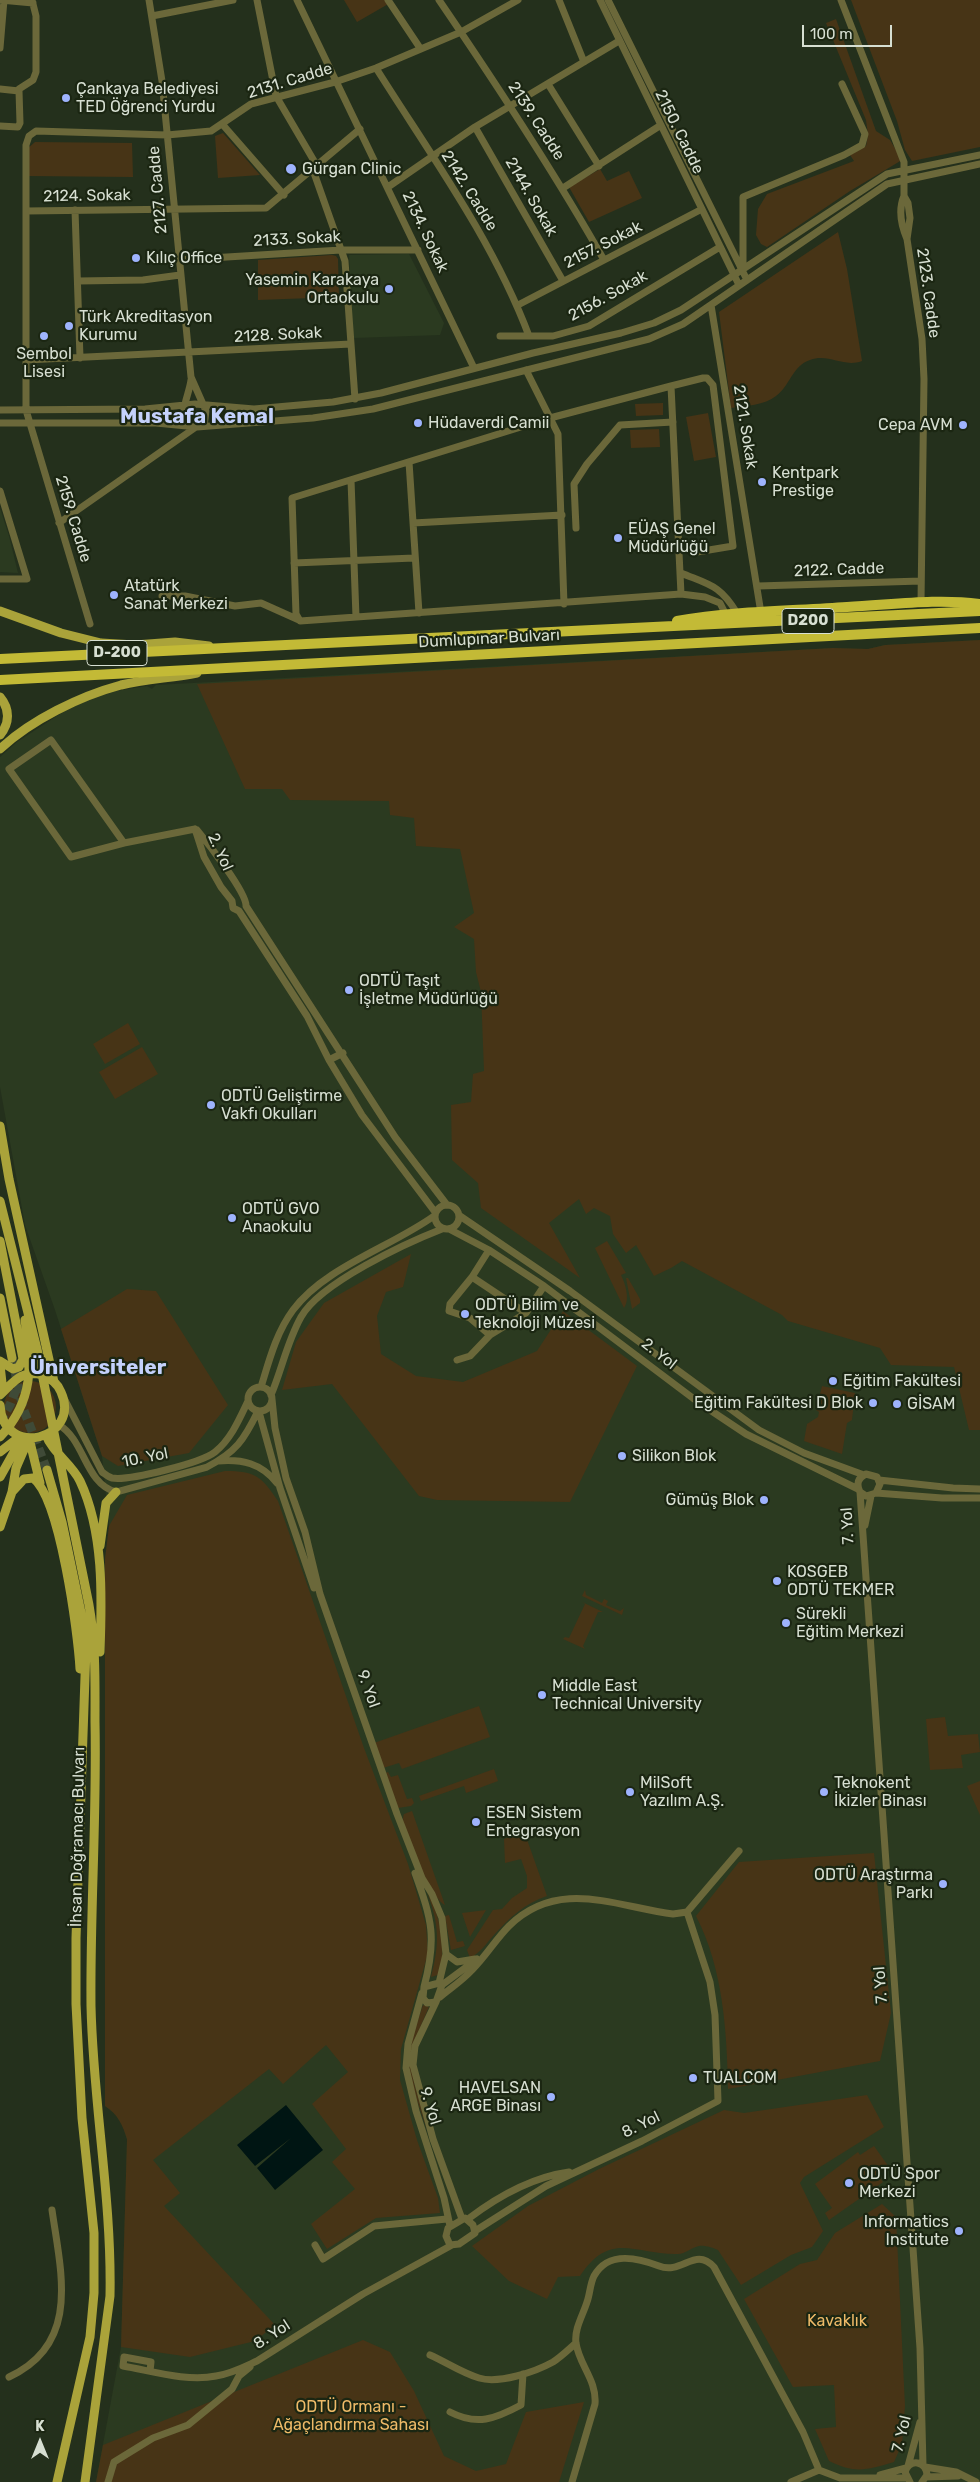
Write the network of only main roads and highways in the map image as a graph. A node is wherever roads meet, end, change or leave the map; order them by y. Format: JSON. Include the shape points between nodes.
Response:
{"nodes":[{"id":1,"x":980,"y":604,"type":"edge"},
{"id":2,"x":0,"y":611,"type":"edge"},
{"id":3,"x":980,"y":611,"type":"edge"},
{"id":4,"x":635,"y":628,"type":"junction"},
{"id":5,"x":980,"y":628,"type":"edge"},
{"id":6,"x":383,"y":641,"type":"joint"},
{"id":7,"x":234,"y":648,"type":"junction"},
{"id":8,"x":0,"y":658,"type":"edge"},
{"id":9,"x":411,"y":659,"type":"joint"},
{"id":10,"x":215,"y":669,"type":"junction"},
{"id":11,"x":0,"y":680,"type":"edge"},
{"id":12,"x":0,"y":697,"type":"edge"},
{"id":13,"x":0,"y":735,"type":"edge"},
{"id":14,"x":0,"y":749,"type":"edge"},
{"id":15,"x":0,"y":1126,"type":"edge"},
{"id":16,"x":0,"y":1201,"type":"edge"},
{"id":17,"x":0,"y":1241,"type":"edge"},
{"id":18,"x":15,"y":1262,"type":"junction"},
{"id":19,"x":0,"y":1298,"type":"edge"},
{"id":20,"x":12,"y":1358,"type":"tunnel mouth"},
{"id":21,"x":24,"y":1359,"type":"junction"},
{"id":22,"x":0,"y":1361,"type":"edge"},
{"id":23,"x":0,"y":1365,"type":"edge"},
{"id":24,"x":38,"y":1374,"type":"junction"},
{"id":25,"x":54,"y":1382,"type":"junction"},
{"id":26,"x":1,"y":1394,"type":"edge"},
{"id":27,"x":0,"y":1405,"type":"edge"},
{"id":28,"x":0,"y":1411,"type":"edge"},
{"id":29,"x":46,"y":1435,"type":"junction"},
{"id":30,"x":0,"y":1437,"type":"edge"},
{"id":31,"x":24,"y":1437,"type":"junction"},
{"id":32,"x":0,"y":1452,"type":"edge"},
{"id":33,"x":47,"y":1470,"type":"tunnel mouth"},
{"id":34,"x":0,"y":1477,"type":"edge"},
{"id":35,"x":40,"y":1483,"type":"junction"},
{"id":36,"x":12,"y":1492,"type":"junction"},
{"id":37,"x":116,"y":1492,"type":"road end"},
{"id":38,"x":0,"y":1527,"type":"edge"},
{"id":39,"x":98,"y":1558,"type":"junction"},
{"id":40,"x":84,"y":1736,"type":"junction"},
{"id":41,"x":96,"y":1747,"type":"junction"},
{"id":42,"x":57,"y":2482,"type":"edge"},
{"id":43,"x":85,"y":2482,"type":"edge"}],
"edges":[{"from":1,"to":4,"type":"highway","via":[[922,602],[737,613]]},
{"from":2,"to":7,"type":"main road","via":[[61,633],[101,643],[175,642]]},
{"from":3,"to":4,"type":"highway","name":"Dumlupınar Bulvarı","number":"D200"},
{"from":4,"to":6,"type":"highway","name":"Dumlupınar Bulvarı","number":"D200"},
{"from":5,"to":9,"type":"highway","name":"Dumlupınar Bulvarı","number":"D200"},
{"from":6,"to":7,"type":"highway","name":"Dumlupınar Bulvarı","number":"D-200"},
{"from":7,"to":8,"type":"highway","name":"Dumlupınar Bulvarı","number":"D-200"},
{"from":9,"to":10,"type":"highway","name":"Dumlupınar Bulvarı","number":"D-200"},
{"from":10,"to":11,"type":"highway","name":"Dumlupınar Bulvarı","number":"D-200"},
{"from":10,"to":14,"type":"main road","via":[[123,685],[83,697]]},
{"from":12,"to":13,"type":"main road","via":[[8,712],[5,729]]},
{"from":15,"to":25,"type":"main road"},
{"from":16,"to":18,"type":"main road","name":"İhsan Doğramacı Bulvarı"},
{"from":17,"to":21,"type":"main road"},
{"from":18,"to":30,"type":"main road","via":[[29,1344],[30,1371],[21,1406]]},
{"from":18,"to":41,"type":"main road","name":"İhsan Doğramacı Bulvarı","via":[[37,1350],[92,1622]]},
{"from":19,"to":20,"type":"main road"},
{"from":21,"to":22,"type":"main road","via":[[19,1367],[13,1369]]},
{"from":21,"to":24,"type":"main road"},
{"from":23,"to":26,"type":"main road"},
{"from":24,"to":25,"type":"main road"},
{"from":24,"to":26,"type":"main road","via":[[14,1379]]},
{"from":25,"to":29,"type":"main road","via":[[64,1397],[64,1412],[59,1425]]},
{"from":26,"to":27,"type":"main road"},
{"from":27,"to":28,"type":"main road"},
{"from":28,"to":31,"type":"main road","via":[[6,1424]]},
{"from":29,"to":31,"type":"main road"},
{"from":29,"to":39,"type":"main road","via":[[81,1484],[94,1529]]},
{"from":31,"to":32,"type":"main road"},
{"from":31,"to":34,"type":"main road"},
{"from":31,"to":35,"type":"main road"},
{"from":31,"to":36,"type":"main road"},
{"from":33,"to":40,"type":"main road","name":"İhsan Doğramacı Bulvarı","via":[[62,1522],[83,1622],[86,1648]]},
{"from":35,"to":36,"type":"main road","via":[[33,1478],[24,1479]]},
{"from":35,"to":40,"type":"main road","via":[[53,1511],[74,1614]]},
{"from":36,"to":38,"type":"main road"},
{"from":37,"to":39,"type":"main road","via":[[108,1498],[103,1511]]},
{"from":39,"to":41,"type":"main road","via":[[101,1623]]},
{"from":40,"to":42,"type":"main road","name":"İhsan Doğramacı Bulvarı","via":[[76,2004],[82,2118],[94,2233],[94,2293],[89,2346]]},
{"from":41,"to":43,"type":"main road","name":"İhsan Doğramacı Bulvarı","via":[[91,2007],[108,2208],[110,2296]]}]}
